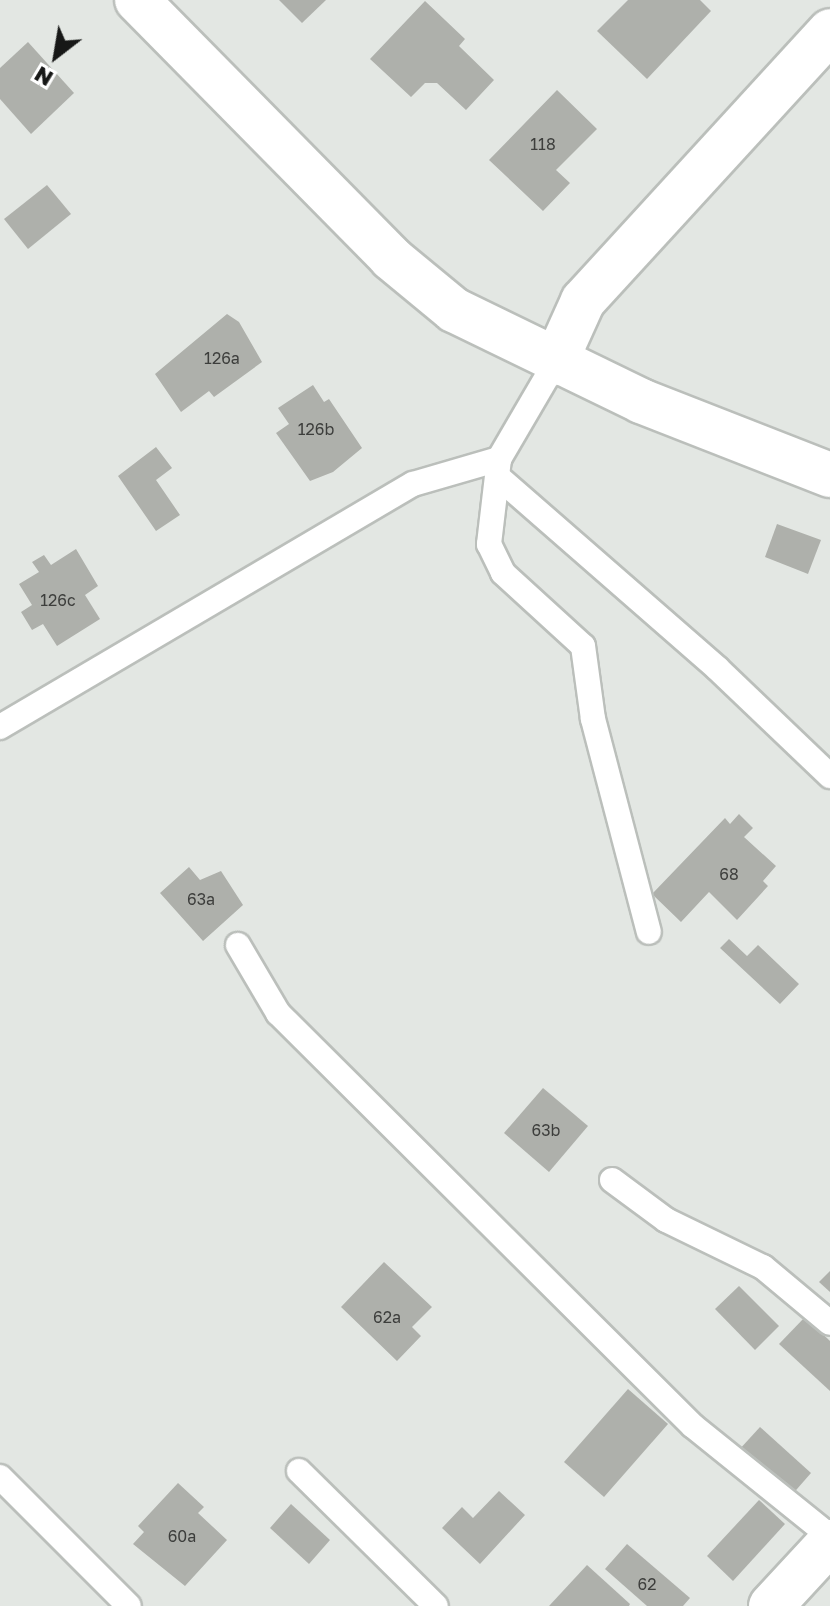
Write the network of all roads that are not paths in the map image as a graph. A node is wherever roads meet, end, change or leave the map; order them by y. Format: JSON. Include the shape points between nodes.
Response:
{"nodes":[{"id":1,"x":137,"y":0,"type":"edge"},
{"id":2,"x":830,"y":31,"type":"edge"},
{"id":3,"x":555,"y":363,"type":"junction"},
{"id":4,"x":498,"y":467,"type":"junction"},
{"id":5,"x":830,"y":475,"type":"edge"},
{"id":6,"x":0,"y":727,"type":"edge"},
{"id":7,"x":830,"y":776,"type":"edge"},
{"id":8,"x":649,"y":932,"type":"dead end"},
{"id":9,"x":238,"y":945,"type":"dead end"},
{"id":10,"x":612,"y":1180,"type":"dead end"},
{"id":11,"x":830,"y":1323,"type":"edge"},
{"id":12,"x":299,"y":1471,"type":"dead end"},
{"id":13,"x":0,"y":1477,"type":"edge"},
{"id":14,"x":830,"y":1539,"type":"edge"},
{"id":15,"x":129,"y":1606,"type":"edge"},
{"id":16,"x":436,"y":1606,"type":"edge"},
{"id":17,"x":771,"y":1606,"type":"edge"}],
"edges":[{"from":1,"to":3,"type":"street","via":[[428,291],[475,324]]},
{"from":2,"to":3,"type":"street","via":[[583,301]]},
{"from":3,"to":4,"type":"lane"},
{"from":3,"to":5,"type":"street"},
{"from":4,"to":6,"type":"lane","via":[[413,484]]},
{"from":4,"to":7,"type":"lane"},
{"from":4,"to":8,"type":"lane","via":[[489,544],[503,573],[583,646],[593,719]]},
{"from":9,"to":14,"type":"lane","via":[[278,1013],[693,1426]]},
{"from":10,"to":11,"type":"lane","via":[[666,1220],[763,1267]]},
{"from":12,"to":16,"type":"lane"},
{"from":13,"to":15,"type":"lane"},
{"from":14,"to":17,"type":"street"}]}
